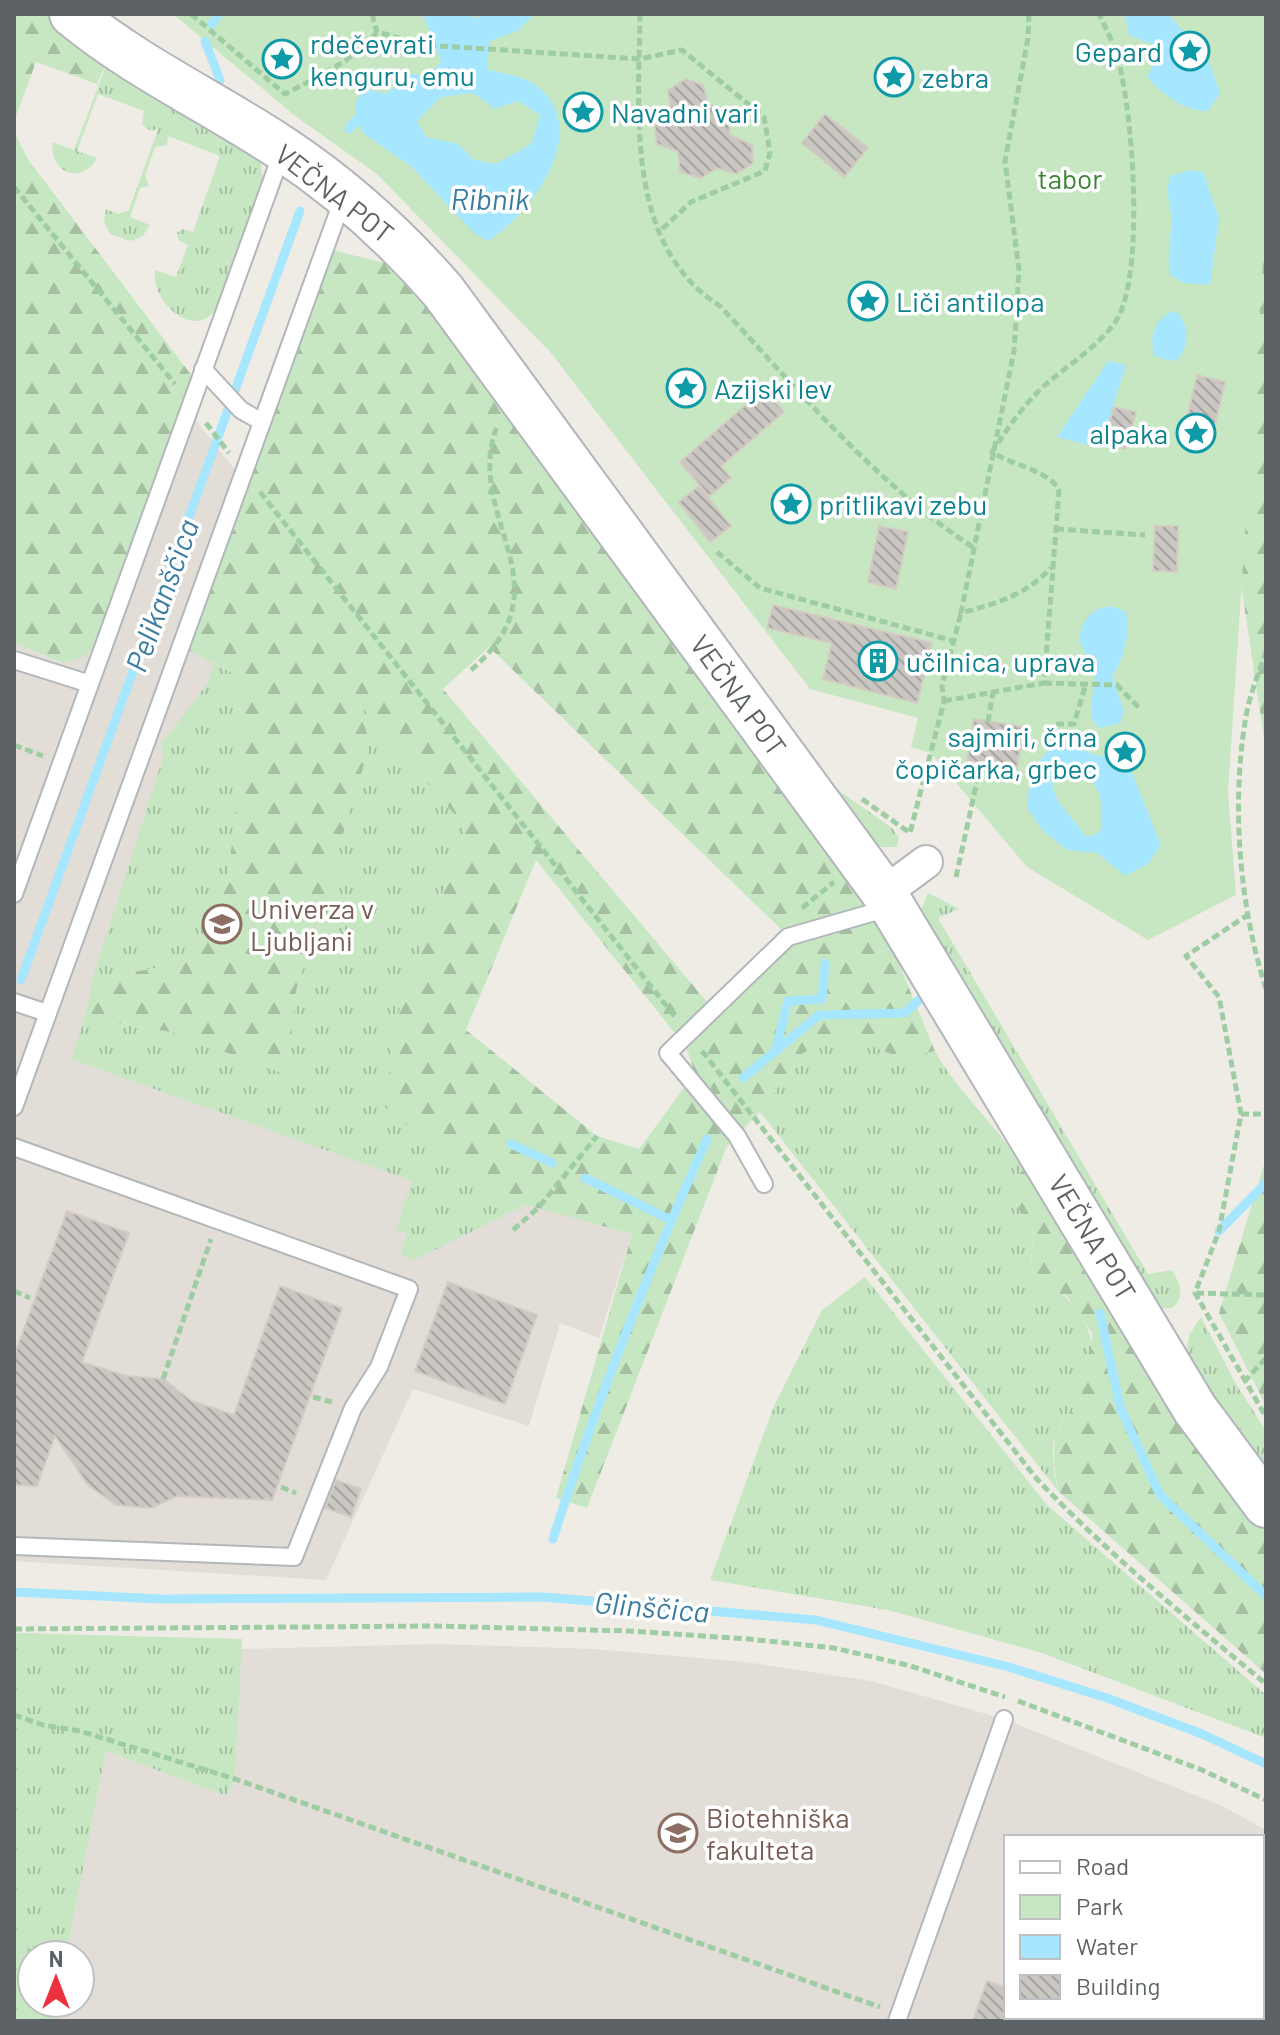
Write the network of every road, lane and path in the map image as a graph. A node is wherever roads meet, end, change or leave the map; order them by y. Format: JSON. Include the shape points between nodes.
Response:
{"nodes":[{"id":1,"x":72,"y":14,"type":"edge"},
{"id":2,"x":191,"y":14,"type":"edge"},
{"id":3,"x":372,"y":14,"type":"edge"},
{"id":4,"x":640,"y":14,"type":"edge"},
{"id":5,"x":1029,"y":14,"type":"edge"},
{"id":6,"x":1099,"y":14,"type":"edge"},
{"id":7,"x":377,"y":32,"type":"junction"},
{"id":8,"x":640,"y":59,"type":"junction"},
{"id":9,"x":283,"y":149,"type":"junction"},
{"id":10,"x":14,"y":187,"type":"edge"},
{"id":11,"x":344,"y":195,"type":"junction"},
{"id":12,"x":658,"y":233,"type":"junction"},
{"id":13,"x":206,"y":372,"type":"junction"},
{"id":14,"x":515,"y":390,"type":"junction"},
{"id":15,"x":196,"y":410,"type":"junction"},
{"id":16,"x":262,"y":422,"type":"junction"},
{"id":17,"x":992,"y":452,"type":"junction"},
{"id":18,"x":239,"y":466,"type":"junction"},
{"id":19,"x":1056,"y":529,"type":"junction"},
{"id":20,"x":1145,"y":535,"type":"dead end"},
{"id":21,"x":975,"y":548,"type":"junction"},
{"id":22,"x":717,"y":552,"type":"dead end"},
{"id":23,"x":1051,"y":568,"type":"junction"},
{"id":24,"x":961,"y":613,"type":"junction"},
{"id":25,"x":954,"y":641,"type":"junction"},
{"id":26,"x":1266,"y":651,"type":"edge"},
{"id":27,"x":14,"y":660,"type":"edge"},
{"id":28,"x":471,"y":670,"type":"dead end"},
{"id":29,"x":1044,"y":683,"type":"junction"},
{"id":30,"x":1089,"y":683,"type":"junction"},
{"id":31,"x":90,"y":684,"type":"junction"},
{"id":32,"x":993,"y":692,"type":"junction"},
{"id":33,"x":944,"y":701,"type":"junction"},
{"id":34,"x":1141,"y":710,"type":"dead end"},
{"id":35,"x":988,"y":722,"type":"dead end"},
{"id":36,"x":1056,"y":724,"type":"dead end"},
{"id":37,"x":981,"y":763,"type":"dead end"},
{"id":38,"x":910,"y":833,"type":"dead end"},
{"id":39,"x":926,"y":862,"type":"dead end"},
{"id":40,"x":956,"y":877,"type":"dead end"},
{"id":41,"x":14,"y":894,"type":"edge"},
{"id":42,"x":889,"y":900,"type":"junction"},
{"id":43,"x":1249,"y":914,"type":"junction"},
{"id":44,"x":1266,"y":989,"type":"edge"},
{"id":45,"x":14,"y":1002,"type":"edge"},
{"id":46,"x":47,"y":1013,"type":"junction"},
{"id":47,"x":688,"y":1032,"type":"junction"},
{"id":48,"x":14,"y":1107,"type":"edge"},
{"id":49,"x":1241,"y":1114,"type":"junction"},
{"id":50,"x":1266,"y":1114,"type":"edge"},
{"id":51,"x":597,"y":1136,"type":"dead end"},
{"id":52,"x":14,"y":1147,"type":"edge"},
{"id":53,"x":764,"y":1184,"type":"dead end"},
{"id":54,"x":218,"y":1219,"type":"junction"},
{"id":55,"x":513,"y":1230,"type":"dead end"},
{"id":56,"x":14,"y":1291,"type":"edge"},
{"id":57,"x":1195,"y":1293,"type":"junction"},
{"id":58,"x":1266,"y":1295,"type":"edge"},
{"id":59,"x":30,"y":1298,"type":"dead end"},
{"id":60,"x":1266,"y":1358,"type":"edge"},
{"id":61,"x":163,"y":1379,"type":"dead end"},
{"id":62,"x":1244,"y":1382,"type":"junction"},
{"id":63,"x":1266,"y":1417,"type":"edge"},
{"id":64,"x":1266,"y":1505,"type":"edge"},
{"id":65,"x":14,"y":1546,"type":"edge"},
{"id":66,"x":14,"y":1629,"type":"edge"},
{"id":67,"x":1266,"y":1684,"type":"edge"},
{"id":68,"x":14,"y":1715,"type":"edge"},
{"id":69,"x":1004,"y":1719,"type":"dead end"},
{"id":70,"x":1266,"y":1800,"type":"edge"},
{"id":71,"x":899,"y":2018,"type":"edge"}],
"edges":[{"from":1,"to":9,"type":"main road","name":"VEČNA POT"},
{"from":2,"to":7,"type":"path","via":[[285,94],[339,66]]},
{"from":3,"to":7,"type":"path"},
{"from":4,"to":8,"type":"path"},
{"from":5,"to":17,"type":"path","via":[[1005,161],[1019,300]]},
{"from":6,"to":17,"type":"path","via":[[1113,43],[1127,111],[1129,287],[1114,323],[1035,396]]},
{"from":7,"to":8,"type":"path","via":[[426,45]]},
{"from":8,"to":12,"type":"path","via":[[644,188]]},
{"from":8,"to":12,"type":"path","via":[[682,50],[764,117],[770,152],[765,171],[691,202]]},
{"from":9,"to":11,"type":"main road","name":"VEČNA POT"},
{"from":9,"to":13,"type":"lane"},
{"from":10,"to":15,"type":"path"},
{"from":11,"to":14,"type":"main road","name":"VEČNA POT","via":[[413,256]]},
{"from":11,"to":16,"type":"lane"},
{"from":12,"to":21,"type":"path","via":[[699,292],[720,306],[865,464]]},
{"from":13,"to":15,"type":"lane"},
{"from":13,"to":16,"type":"lane","via":[[241,410]]},
{"from":14,"to":28,"type":"path","via":[[493,438],[492,466],[515,574],[515,599],[505,635]]},
{"from":14,"to":42,"type":"main road","name":"VEČNA POT"},
{"from":15,"to":18,"type":"path"},
{"from":15,"to":31,"type":"lane"},
{"from":16,"to":18,"type":"lane"},
{"from":17,"to":19,"type":"path","via":[[1056,481]]},
{"from":17,"to":21,"type":"path"},
{"from":18,"to":46,"type":"lane"},
{"from":18,"to":47,"type":"path"},
{"from":19,"to":20,"type":"path"},
{"from":19,"to":23,"type":"path"},
{"from":21,"to":24,"type":"path"},
{"from":22,"to":25,"type":"path","via":[[760,588]]},
{"from":23,"to":24,"type":"path","via":[[1009,600]]},
{"from":23,"to":29,"type":"path"},
{"from":24,"to":25,"type":"path"},
{"from":25,"to":33,"type":"path","via":[[942,686]]},
{"from":26,"to":43,"type":"path","via":[[1246,714],[1240,779]]},
{"from":27,"to":31,"type":"lane"},
{"from":29,"to":30,"type":"path"},
{"from":29,"to":32,"type":"path"},
{"from":30,"to":34,"type":"path","via":[[1117,685]]},
{"from":30,"to":36,"type":"path","via":[[1074,724]]},
{"from":31,"to":41,"type":"lane"},
{"from":32,"to":33,"type":"path"},
{"from":32,"to":35,"type":"path"},
{"from":33,"to":38,"type":"path"},
{"from":37,"to":40,"type":"path"},
{"from":39,"to":42,"type":"street"},
{"from":42,"to":47,"type":"lane","via":[[788,937]]},
{"from":42,"to":64,"type":"main road","name":"VEČNA POT","via":[[1195,1409]]},
{"from":43,"to":44,"type":"path"},
{"from":43,"to":49,"type":"path","via":[[1186,956],[1219,997]]},
{"from":45,"to":46,"type":"lane"},
{"from":46,"to":48,"type":"lane"},
{"from":47,"to":53,"type":"lane","via":[[668,1053],[737,1136]]},
{"from":47,"to":67,"type":"path","via":[[1036,1478]]},
{"from":49,"to":50,"type":"path"},
{"from":49,"to":57,"type":"path","via":[[1219,1231]]},
{"from":51,"to":55,"type":"path"},
{"from":52,"to":54,"type":"lane"},
{"from":54,"to":61,"type":"path"},
{"from":54,"to":65,"type":"lane","via":[[409,1289],[379,1367],[353,1408],[294,1557]]},
{"from":56,"to":59,"type":"path"},
{"from":57,"to":58,"type":"path"},
{"from":57,"to":62,"type":"path"},
{"from":60,"to":62,"type":"path"},
{"from":62,"to":63,"type":"path"},
{"from":66,"to":70,"type":"path","via":[[465,1627],[630,1631],[834,1648],[911,1666],[1103,1730]]},
{"from":68,"to":71,"type":"path","via":[[235,1779]]},
{"from":69,"to":71,"type":"lane"}]}
